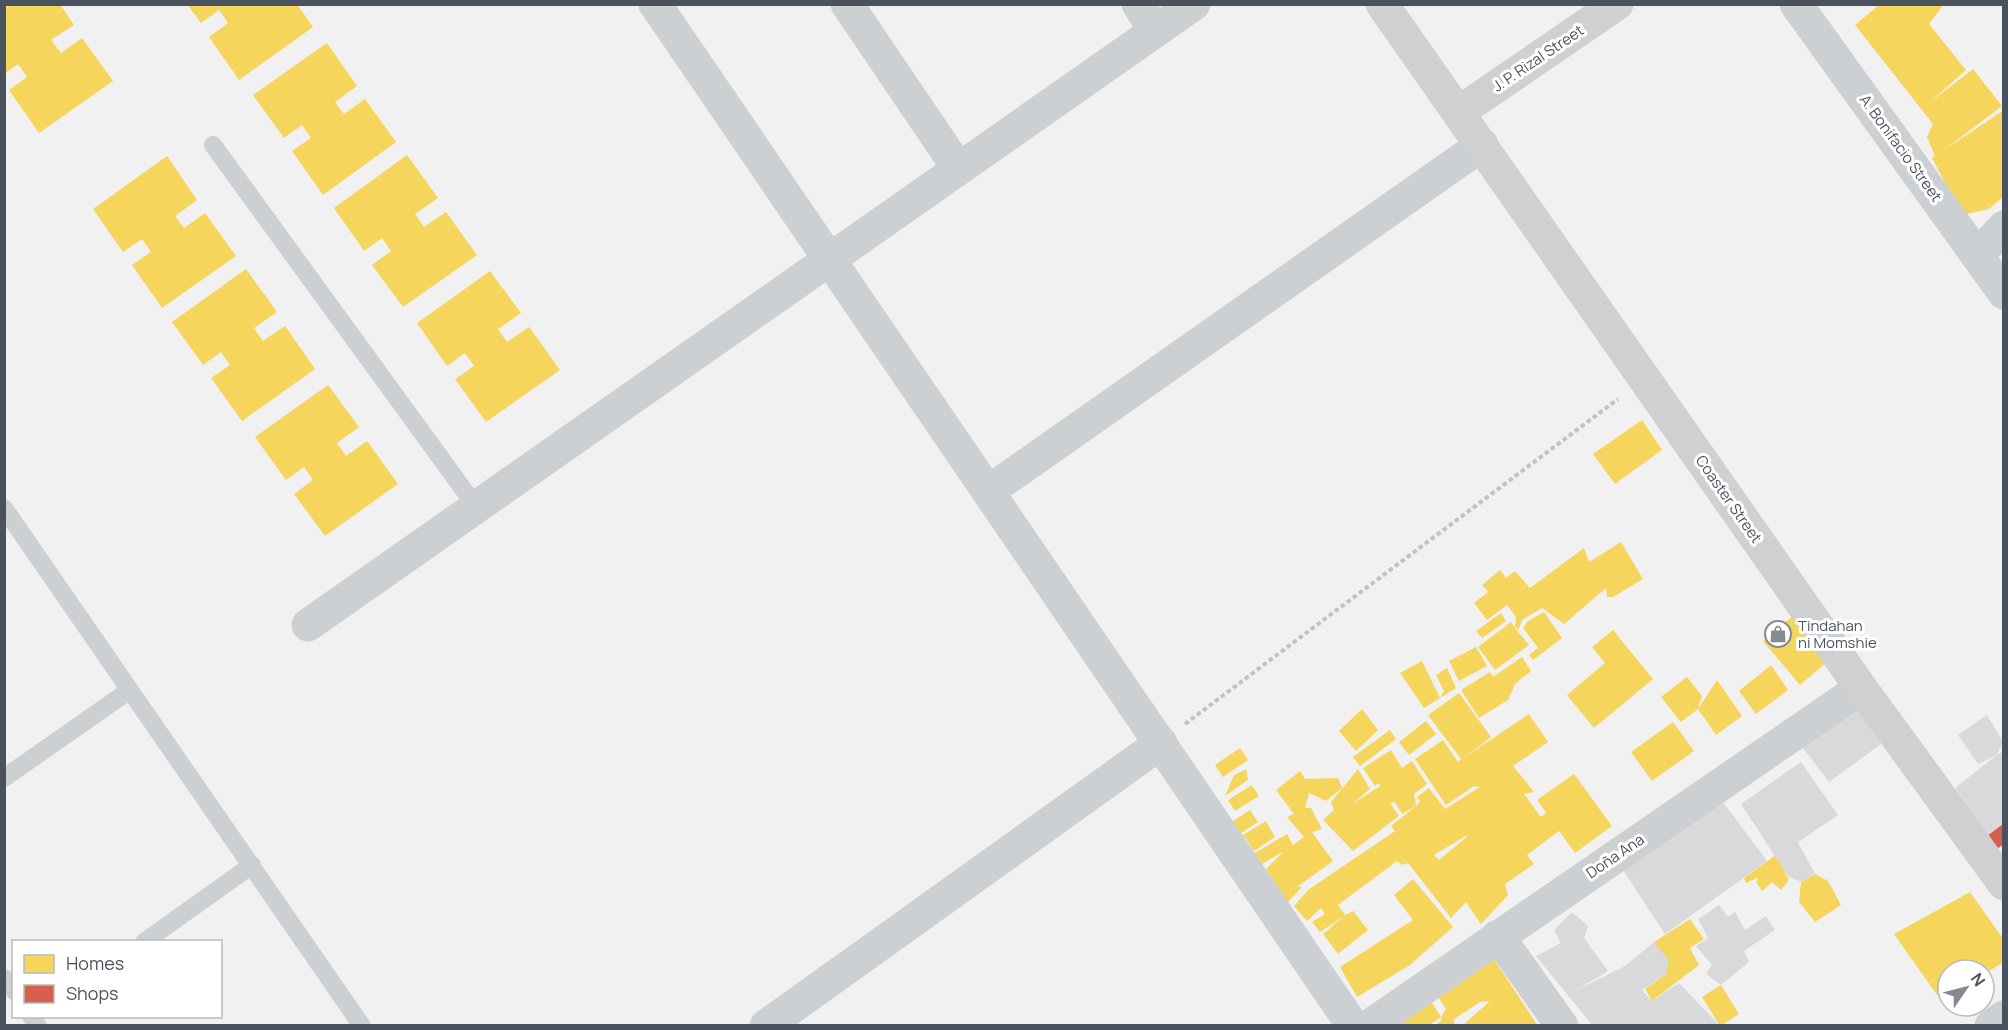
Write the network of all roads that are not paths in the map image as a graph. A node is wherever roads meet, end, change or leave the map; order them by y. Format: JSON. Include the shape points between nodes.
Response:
{"nodes":[{"id":1,"x":655,"y":4,"type":"edge"},
{"id":2,"x":847,"y":4,"type":"edge"},
{"id":3,"x":1194,"y":4,"type":"edge"},
{"id":4,"x":1382,"y":4,"type":"edge"},
{"id":5,"x":1617,"y":4,"type":"edge"},
{"id":6,"x":1796,"y":4,"type":"edge"},
{"id":7,"x":1147,"y":18,"type":"edge"},
{"id":8,"x":1459,"y":112,"type":"junction"},
{"id":9,"x":1482,"y":145,"type":"junction"},
{"id":10,"x":213,"y":146,"type":"dead end"},
{"id":11,"x":958,"y":168,"type":"junction"},
{"id":12,"x":2004,"y":227,"type":"edge"},
{"id":13,"x":1978,"y":255,"type":"junction"},
{"id":14,"x":830,"y":257,"type":"junction"},
{"id":15,"x":2004,"y":293,"type":"edge"},
{"id":16,"x":989,"y":491,"type":"junction"},
{"id":17,"x":4,"y":508,"type":"edge"},
{"id":18,"x":477,"y":508,"type":"junction"},
{"id":19,"x":308,"y":625,"type":"dead end"},
{"id":20,"x":1861,"y":688,"type":"junction"},
{"id":21,"x":130,"y":690,"type":"junction"},
{"id":22,"x":1161,"y":742,"type":"junction"},
{"id":23,"x":4,"y":778,"type":"edge"},
{"id":24,"x":252,"y":866,"type":"junction"},
{"id":25,"x":2004,"y":884,"type":"edge"},
{"id":26,"x":1498,"y":936,"type":"junction"},
{"id":27,"x":147,"y":940,"type":"edge"},
{"id":28,"x":2004,"y":1017,"type":"edge"},
{"id":29,"x":362,"y":1026,"type":"edge"},
{"id":30,"x":766,"y":1026,"type":"edge"},
{"id":31,"x":1353,"y":1026,"type":"edge"},
{"id":32,"x":1369,"y":1026,"type":"edge"},
{"id":33,"x":1562,"y":1026,"type":"edge"},
{"id":34,"x":1991,"y":1026,"type":"edge"}],
"edges":[{"from":1,"to":14,"type":"street"},
{"from":2,"to":11,"type":"street"},
{"from":3,"to":7,"type":"street"},
{"from":4,"to":8,"type":"street","name":"Coaster Street"},
{"from":5,"to":8,"type":"street","name":"J. P. Rizal Street"},
{"from":6,"to":13,"type":"street","name":"A. Bonifacio Street"},
{"from":7,"to":11,"type":"street"},
{"from":8,"to":9,"type":"street","name":"Coaster Street"},
{"from":9,"to":16,"type":"street"},
{"from":9,"to":20,"type":"street","name":"Coaster Street"},
{"from":10,"to":18,"type":"lane"},
{"from":11,"to":14,"type":"street"},
{"from":12,"to":13,"type":"street"},
{"from":13,"to":15,"type":"street","name":"A. Bonifacio Street"},
{"from":14,"to":16,"type":"street"},
{"from":14,"to":18,"type":"street"},
{"from":16,"to":22,"type":"street"},
{"from":17,"to":21,"type":"lane"},
{"from":18,"to":19,"type":"street"},
{"from":20,"to":25,"type":"street","name":"Coaster Street"},
{"from":20,"to":26,"type":"street","name":"Doña Ana"},
{"from":21,"to":23,"type":"lane"},
{"from":21,"to":24,"type":"lane"},
{"from":22,"to":30,"type":"street"},
{"from":22,"to":31,"type":"street"},
{"from":24,"to":27,"type":"lane"},
{"from":24,"to":29,"type":"lane"},
{"from":26,"to":32,"type":"street","name":"Doña Ana"},
{"from":26,"to":33,"type":"street"},
{"from":28,"to":34,"type":"street"}]}
